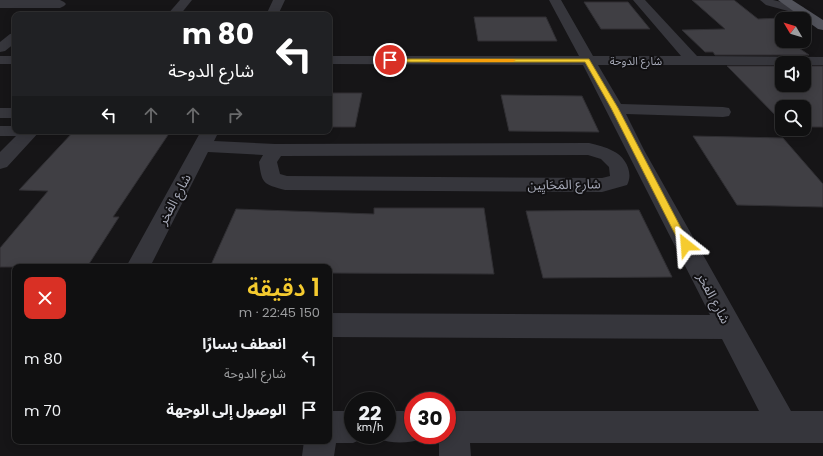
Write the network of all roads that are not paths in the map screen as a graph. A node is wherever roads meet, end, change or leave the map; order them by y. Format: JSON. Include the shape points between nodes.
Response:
{"nodes":[{"id":1,"x":186,"y":0,"type":"edge"},
{"id":2,"x":280,"y":0,"type":"edge"},
{"id":3,"x":555,"y":0,"type":"edge"},
{"id":4,"x":639,"y":0,"type":"edge"},
{"id":5,"x":766,"y":0,"type":"edge"},
{"id":6,"x":784,"y":0,"type":"edge"},
{"id":7,"x":26,"y":2,"type":"edge"},
{"id":8,"x":63,"y":2,"type":"edge"},
{"id":9,"x":0,"y":4,"type":"edge"},
{"id":10,"x":799,"y":10,"type":"junction"},
{"id":11,"x":49,"y":12,"type":"edge"},
{"id":12,"x":176,"y":12,"type":"edge"},
{"id":13,"x":274,"y":12,"type":"edge"},
{"id":14,"x":6,"y":16,"type":"dead end"},
{"id":15,"x":823,"y":26,"type":"edge"},
{"id":16,"x":12,"y":39,"type":"edge"},
{"id":17,"x":0,"y":48,"type":"edge"},
{"id":18,"x":0,"y":60,"type":"edge"},
{"id":19,"x":12,"y":60,"type":"edge"},
{"id":20,"x":332,"y":60,"type":"edge"},
{"id":21,"x":587,"y":60,"type":"junction"},
{"id":22,"x":692,"y":61,"type":"junction"},
{"id":23,"x":823,"y":61,"type":"edge"},
{"id":24,"x":615,"y":108,"type":"junction"},
{"id":25,"x":723,"y":112,"type":"dead end"},
{"id":26,"x":0,"y":113,"type":"edge"},
{"id":27,"x":12,"y":114,"type":"edge"},
{"id":28,"x":0,"y":130,"type":"edge"},
{"id":29,"x":12,"y":131,"type":"edge"},
{"id":30,"x":28,"y":134,"type":"edge"},
{"id":31,"x":206,"y":138,"type":"edge"},
{"id":32,"x":274,"y":150,"type":"junction"},
{"id":33,"x":0,"y":163,"type":"edge"},
{"id":34,"x":140,"y":264,"type":"edge"},
{"id":35,"x":332,"y":325,"type":"edge"},
{"id":36,"x":729,"y":328,"type":"junction"},
{"id":37,"x":332,"y":427,"type":"edge"},
{"id":38,"x":344,"y":427,"type":"edge"},
{"id":39,"x":783,"y":427,"type":"junction"},
{"id":40,"x":823,"y":427,"type":"edge"},
{"id":41,"x":456,"y":437,"type":"edge"},
{"id":42,"x":320,"y":444,"type":"edge"},
{"id":43,"x":318,"y":456,"type":"edge"}],
"edges":[{"from":1,"to":12,"type":"street"},
{"from":2,"to":13,"type":"street"},
{"from":3,"to":21,"type":"street","name":"شارع الفخر"},
{"from":4,"to":22,"type":"street"},
{"from":5,"to":10,"type":"street"},
{"from":6,"to":10,"type":"main road"},
{"from":7,"to":8,"type":"street"},
{"from":7,"to":9,"type":"street"},
{"from":7,"to":14,"type":"street"},
{"from":8,"to":11,"type":"street"},
{"from":10,"to":15,"type":"main road"},
{"from":16,"to":17,"type":"street"},
{"from":18,"to":19,"type":"street"},
{"from":20,"to":21,"type":"street","name":"شارع الدوحة"},
{"from":21,"to":22,"type":"street","name":"شارع الدوحة"},
{"from":21,"to":24,"type":"street","name":"شارع الفخر"},
{"from":22,"to":23,"type":"street","name":"شارع الدوحة"},
{"from":24,"to":25,"type":"street"},
{"from":24,"to":36,"type":"street","name":"شارع الفخر"},
{"from":26,"to":27,"type":"street"},
{"from":28,"to":29,"type":"street"},
{"from":30,"to":33,"type":"street"},
{"from":31,"to":32,"type":"street","name":"شارع المَحَايِين"},
{"from":31,"to":34,"type":"street","name":"شارع الفخر"},
{"from":32,"to":32,"type":"street","name":"شارع المَحَايِين","via":[[268,162],[270,178],[285,183],[602,185],[620,180],[619,166],[608,155],[589,149]]},
{"from":35,"to":36,"type":"street"},
{"from":36,"to":39,"type":"street","name":"شارع الفخر"},
{"from":37,"to":38,"type":"street"},
{"from":39,"to":40,"type":"street"},
{"from":39,"to":41,"type":"street"},
{"from":42,"to":43,"type":"street"}]}
